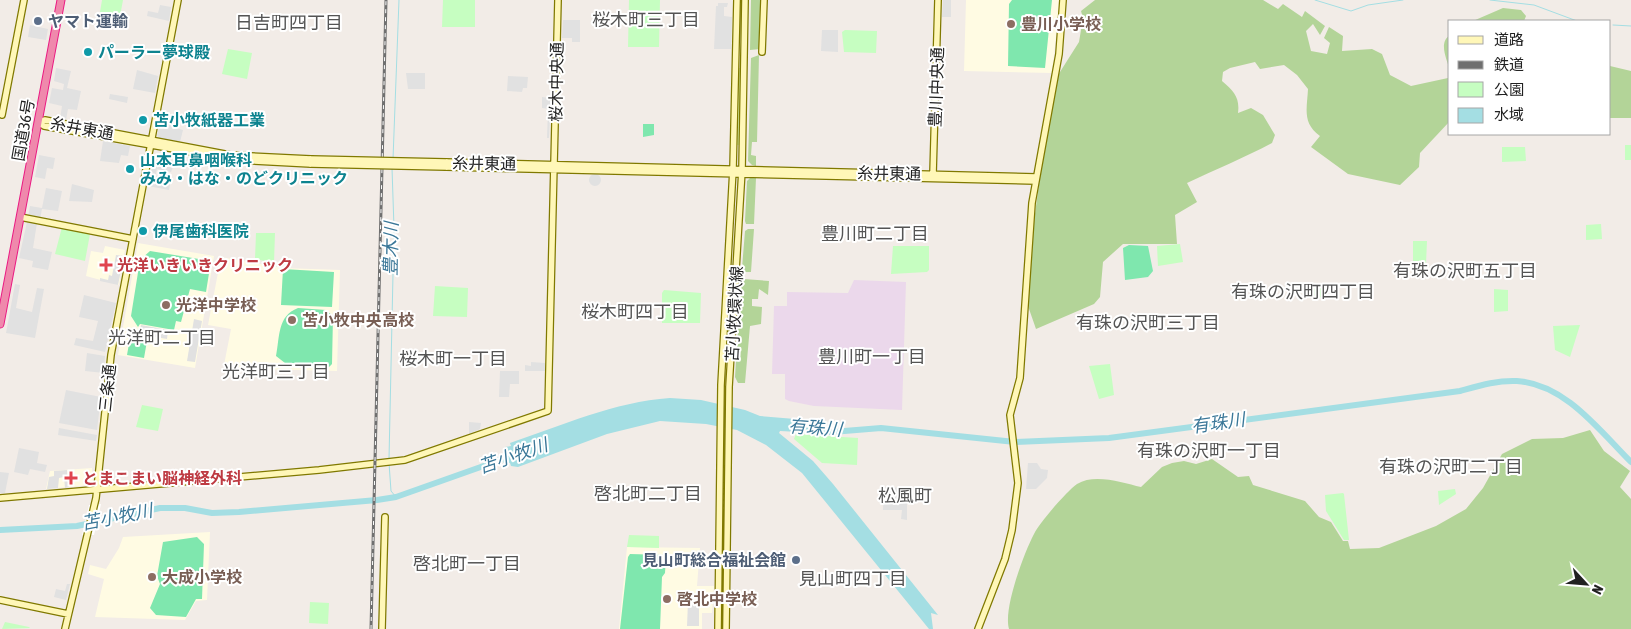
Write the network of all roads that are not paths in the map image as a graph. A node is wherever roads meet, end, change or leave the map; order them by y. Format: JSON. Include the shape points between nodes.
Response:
{"nodes":[{"id":1,"x":24,"y":0,"type":"edge"},
{"id":2,"x":61,"y":0,"type":"edge"},
{"id":3,"x":178,"y":0,"type":"edge"},
{"id":4,"x":558,"y":0,"type":"edge"},
{"id":5,"x":737,"y":0,"type":"edge"},
{"id":6,"x":745,"y":0,"type":"edge"},
{"id":7,"x":764,"y":0,"type":"edge"},
{"id":8,"x":938,"y":0,"type":"edge"},
{"id":9,"x":1064,"y":0,"type":"edge"},
{"id":10,"x":762,"y":52,"type":"dead end"},
{"id":11,"x":2,"y":115,"type":"dead end"},
{"id":12,"x":38,"y":122,"type":"junction"},
{"id":13,"x":151,"y":143,"type":"junction"},
{"id":14,"x":554,"y":167,"type":"junction"},
{"id":15,"x":733,"y":172,"type":"junction"},
{"id":16,"x":742,"y":172,"type":"junction"},
{"id":17,"x":933,"y":174,"type":"junction"},
{"id":18,"x":1036,"y":179,"type":"junction"},
{"id":19,"x":20,"y":217,"type":"junction"},
{"id":20,"x":133,"y":239,"type":"junction"},
{"id":21,"x":0,"y":324,"type":"edge"},
{"id":22,"x":97,"y":489,"type":"junction"},
{"id":23,"x":0,"y":498,"type":"edge"},
{"id":24,"x":385,"y":517,"type":"dead end"},
{"id":25,"x":0,"y":600,"type":"edge"},
{"id":26,"x":68,"y":614,"type":"junction"},
{"id":27,"x":65,"y":629,"type":"edge"},
{"id":28,"x":382,"y":629,"type":"edge"},
{"id":29,"x":718,"y":629,"type":"edge"},
{"id":30,"x":726,"y":629,"type":"edge"},
{"id":31,"x":978,"y":629,"type":"edge"}],
"edges":[{"from":1,"to":11,"type":"street"},
{"from":2,"to":12,"type":"highway","name":"国道36号"},
{"from":3,"to":13,"type":"street","name":"三条通"},
{"from":4,"to":14,"type":"street","name":"桜木中央通"},
{"from":5,"to":15,"type":"street","name":"苫小牧環状線"},
{"from":6,"to":16,"type":"street","name":"苫小牧環状線"},
{"from":7,"to":10,"type":"street"},
{"from":8,"to":17,"type":"street","name":"豊川中央通"},
{"from":9,"to":18,"type":"street","via":[[1059,54]]},
{"from":12,"to":13,"type":"street","name":"糸井東通","via":[[45,120]]},
{"from":12,"to":19,"type":"highway","name":"国道36号"},
{"from":13,"to":14,"type":"street","name":"糸井東通","bridge":true,"via":[[241,156],[311,161]]},
{"from":13,"to":20,"type":"street","name":"三条通"},
{"from":14,"to":15,"type":"street","name":"糸井東通"},
{"from":14,"to":22,"type":"street","name":"桜木中央通","via":[[548,411],[418,457],[392,462]]},
{"from":15,"to":16,"type":"street","name":"糸井東通"},
{"from":15,"to":29,"type":"street","name":"苫小牧環状線","via":[[721,400]]},
{"from":16,"to":17,"type":"street","name":"糸井東通"},
{"from":16,"to":18,"type":"street","name":"糸井東通"},
{"from":16,"to":30,"type":"street","name":"苫小牧環状線","via":[[729,402]]},
{"from":17,"to":18,"type":"street","name":"糸井東通"},
{"from":18,"to":31,"type":"street","via":[[1020,378],[1010,415],[1018,482],[1012,530],[1005,559]]},
{"from":19,"to":20,"type":"street"},
{"from":19,"to":21,"type":"highway","name":"国道36号"},
{"from":20,"to":22,"type":"street","name":"三条通","via":[[111,355]]},
{"from":22,"to":23,"type":"street"},
{"from":22,"to":26,"type":"street","name":"三条通"},
{"from":24,"to":28,"type":"street"},
{"from":25,"to":26,"type":"street"},
{"from":26,"to":27,"type":"street","name":"三条通"}]}
